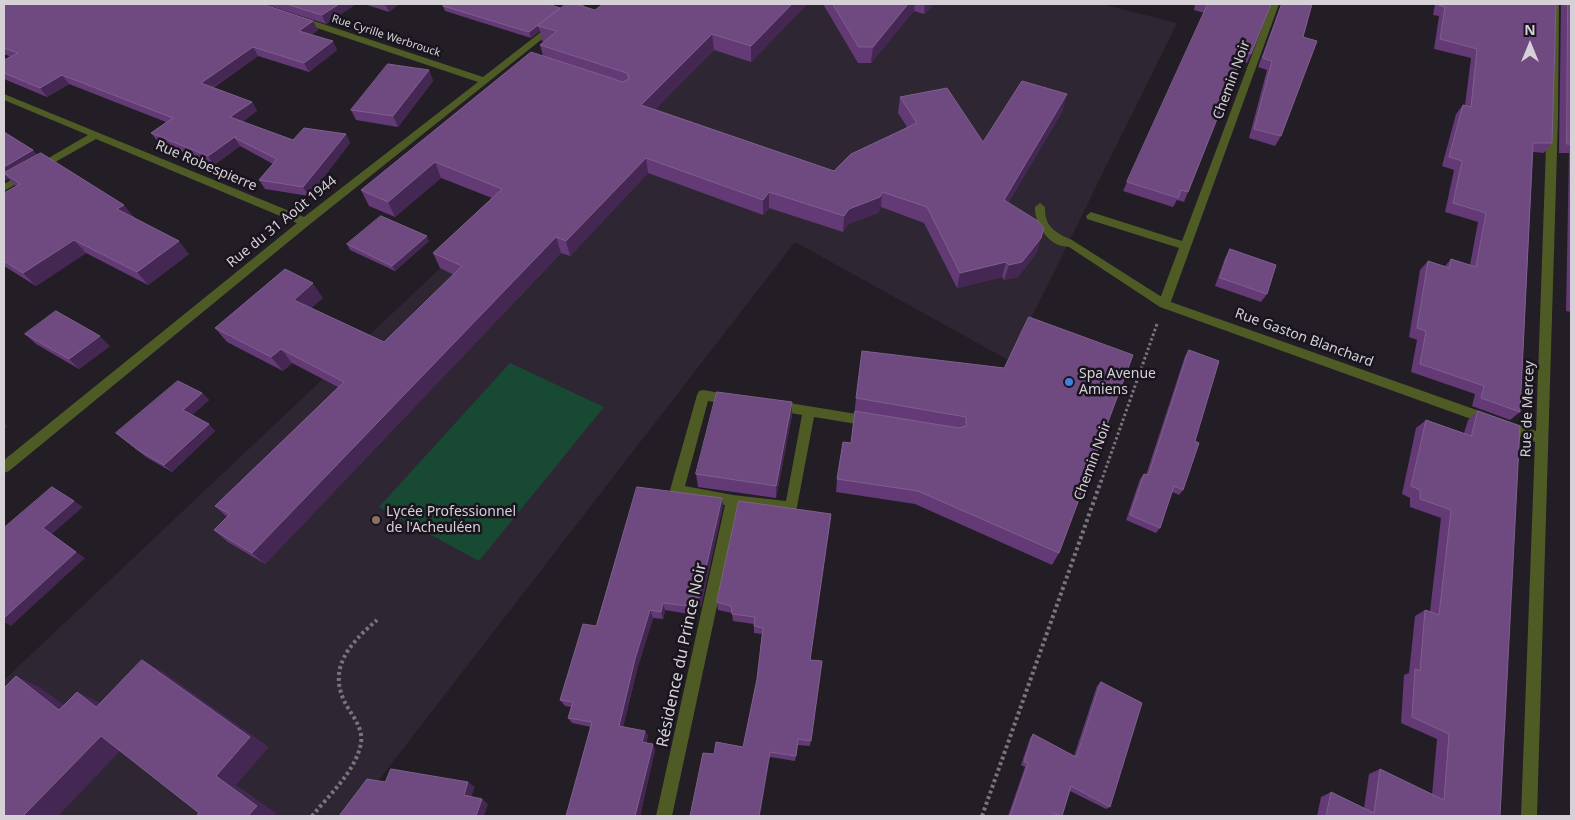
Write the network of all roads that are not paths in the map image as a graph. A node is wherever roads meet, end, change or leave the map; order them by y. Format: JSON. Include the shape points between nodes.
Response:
{"nodes":[{"id":1,"x":582,"y":4,"type":"edge"},
{"id":2,"x":1275,"y":4,"type":"edge"},
{"id":3,"x":1555,"y":4,"type":"edge"},
{"id":4,"x":289,"y":16,"type":"edge"},
{"id":5,"x":485,"y":81,"type":"junction"},
{"id":6,"x":4,"y":97,"type":"edge"},
{"id":7,"x":96,"y":135,"type":"junction"},
{"id":8,"x":4,"y":188,"type":"edge"},
{"id":9,"x":1040,"y":207,"type":"dead end"},
{"id":10,"x":1091,"y":216,"type":"dead end"},
{"id":11,"x":305,"y":222,"type":"junction"},
{"id":12,"x":1186,"y":246,"type":"junction"},
{"id":13,"x":1164,"y":304,"type":"junction"},
{"id":14,"x":742,"y":401,"type":"edge"},
{"id":15,"x":761,"y":404,"type":"edge"},
{"id":16,"x":809,"y":411,"type":"junction"},
{"id":17,"x":887,"y":424,"type":"edge"},
{"id":18,"x":1542,"y":439,"type":"junction"},
{"id":19,"x":4,"y":467,"type":"edge"},
{"id":20,"x":734,"y":501,"type":"junction"},
{"id":21,"x":664,"y":816,"type":"edge"},
{"id":22,"x":1528,"y":816,"type":"edge"}],
"edges":[{"from":1,"to":5,"type":"street","name":"Rue du 31 Août 1944","via":[[520,58]]},
{"from":2,"to":12,"type":"street","name":"Chemin Noir"},
{"from":3,"to":18,"type":"street","name":"Rue de Mercey"},
{"from":4,"to":5,"type":"street","name":"Rue Cyrille Werbrouck"},
{"from":5,"to":11,"type":"street","name":"Rue du 31 Août 1944"},
{"from":6,"to":7,"type":"street","name":"Rue Robespierre"},
{"from":7,"to":8,"type":"street"},
{"from":7,"to":11,"type":"street","name":"Rue Robespierre"},
{"from":9,"to":13,"type":"street","name":"Rue Gaston Blanchard","via":[[1038,216],[1043,228],[1052,236]]},
{"from":10,"to":12,"type":"street"},
{"from":11,"to":19,"type":"street","name":"Rue du 31 Août 1944"},
{"from":12,"to":13,"type":"street","name":"Chemin Noir"},
{"from":13,"to":18,"type":"street","name":"Rue Gaston Blanchard"},
{"from":14,"to":20,"type":"street","via":[[703,396],[677,490]]},
{"from":15,"to":16,"type":"street"},
{"from":16,"to":17,"type":"street"},
{"from":16,"to":20,"type":"street","via":[[791,508]]},
{"from":18,"to":22,"type":"street","name":"Rue de Mercey"},
{"from":20,"to":21,"type":"street","name":"Résidence du Prince Noir"}]}
